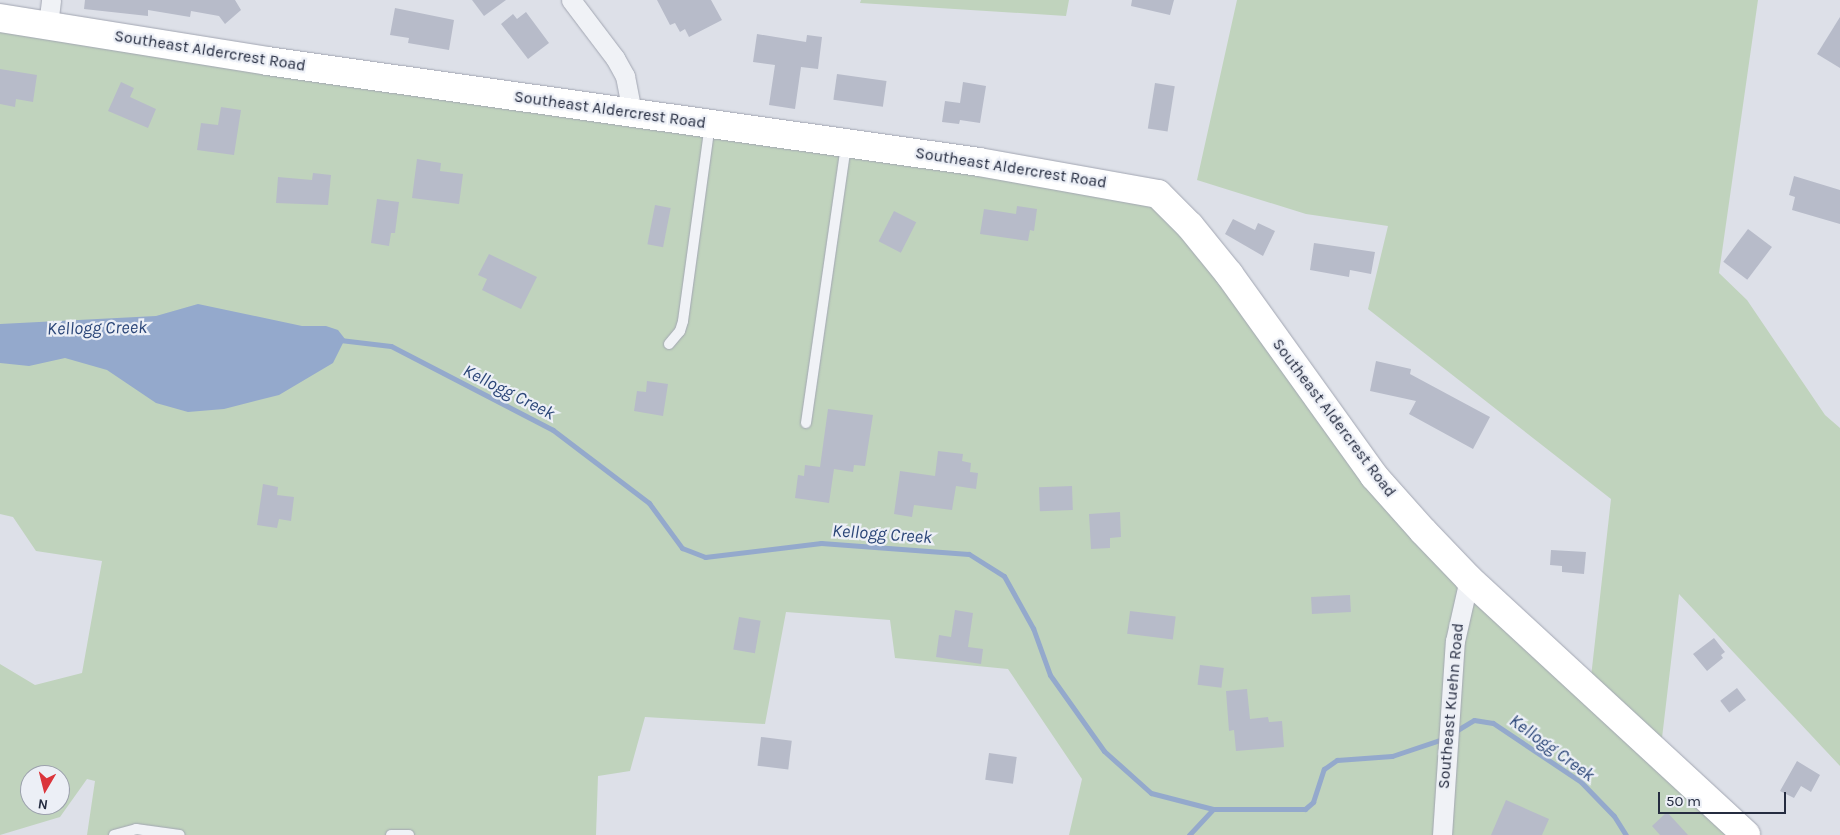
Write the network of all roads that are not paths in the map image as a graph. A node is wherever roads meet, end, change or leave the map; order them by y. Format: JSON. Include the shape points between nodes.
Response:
{"nodes":[{"id":1,"x":571,"y":0,"type":"edge"},
{"id":2,"x":50,"y":12,"type":"edge"},
{"id":3,"x":0,"y":18,"type":"edge"},
{"id":4,"x":632,"y":113,"type":"junction"},
{"id":5,"x":710,"y":124,"type":"junction"},
{"id":6,"x":846,"y":143,"type":"junction"},
{"id":7,"x":668,"y":344,"type":"dead end"},
{"id":8,"x":806,"y":423,"type":"dead end"},
{"id":9,"x":1469,"y":578,"type":"junction"},
{"id":10,"x":114,"y":835,"type":"edge"},
{"id":11,"x":180,"y":835,"type":"edge"},
{"id":12,"x":391,"y":835,"type":"edge"},
{"id":13,"x":409,"y":835,"type":"edge"},
{"id":14,"x":1442,"y":835,"type":"edge"},
{"id":15,"x":1746,"y":835,"type":"edge"}],
"edges":[{"from":1,"to":4,"type":"street","via":[[625,76]]},
{"from":2,"to":3,"type":"street","name":"Southeast Aldercrest Road"},
{"from":2,"to":4,"type":"street","name":"Southeast Aldercrest Road","via":[[267,61]]},
{"from":4,"to":5,"type":"street","name":"Southeast Aldercrest Road"},
{"from":5,"to":6,"type":"street","name":"Southeast Aldercrest Road"},
{"from":5,"to":7,"type":"lane","via":[[683,321],[680,331]]},
{"from":6,"to":8,"type":"lane"},
{"from":6,"to":9,"type":"street","name":"Southeast Aldercrest Road","via":[[1070,176],[1158,194],[1190,226],[1229,274],[1374,476]]},
{"from":9,"to":14,"type":"street","name":"Southeast Kuehn Road","via":[[1457,618]]},
{"from":9,"to":15,"type":"street","name":"Southeast Aldercrest Road"},
{"from":10,"to":11,"type":"lane","via":[[136,829]]},
{"from":12,"to":13,"type":"lane"}]}
